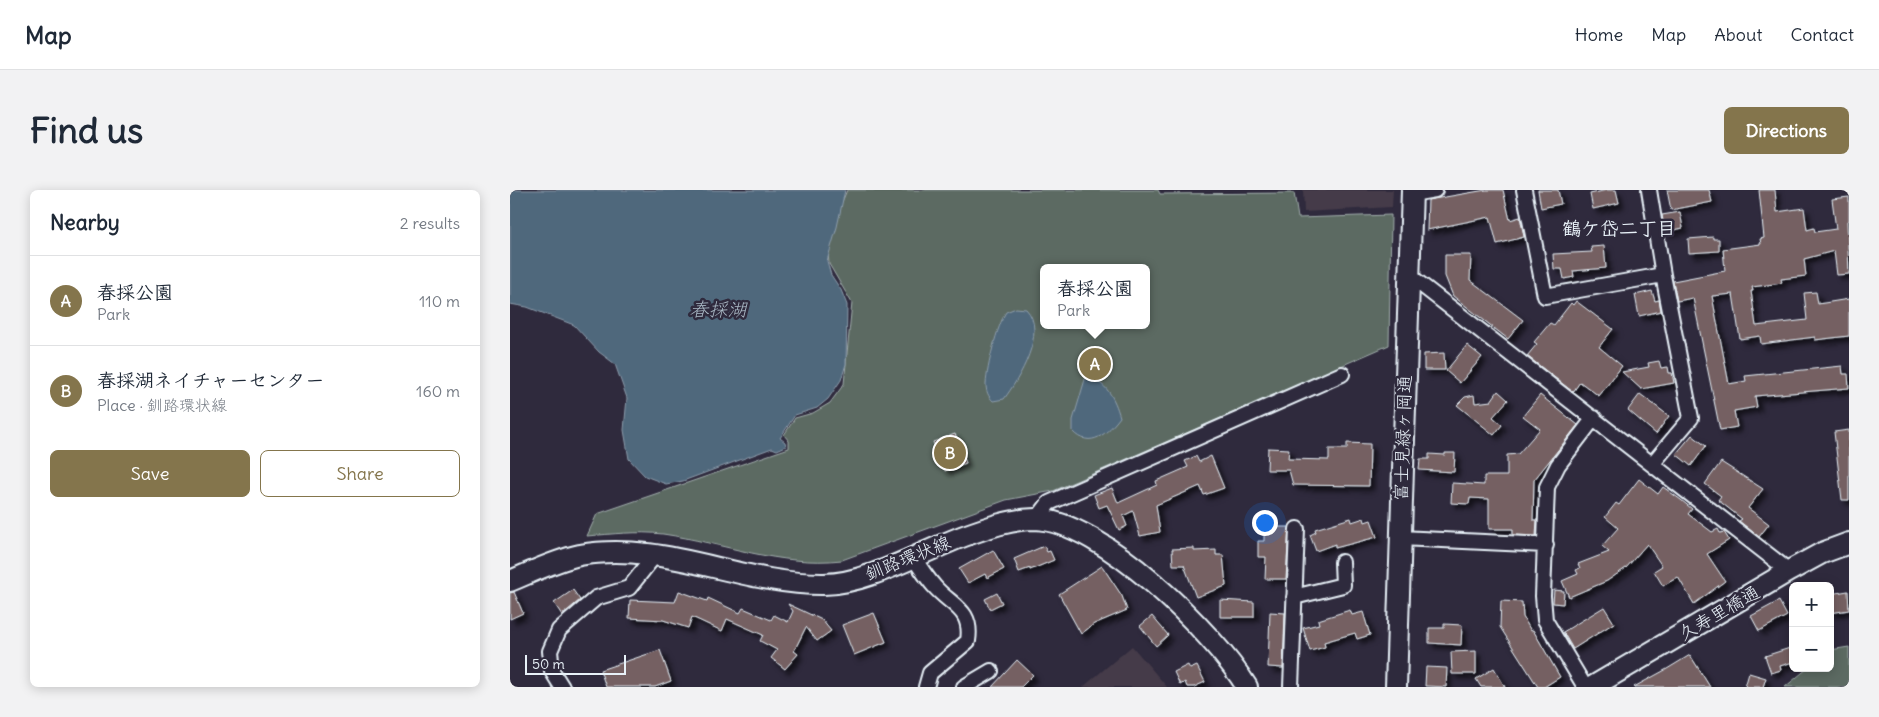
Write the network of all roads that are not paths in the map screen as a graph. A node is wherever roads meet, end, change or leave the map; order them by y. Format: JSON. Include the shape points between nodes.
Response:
{"nodes":[{"id":1,"x":1434,"y":190,"type":"edge"},
{"id":2,"x":1524,"y":190,"type":"edge"},
{"id":3,"x":1649,"y":190,"type":"edge"},
{"id":4,"x":1412,"y":192,"type":"edge"},
{"id":5,"x":1663,"y":275,"type":"junction"},
{"id":6,"x":1410,"y":276,"type":"junction"},
{"id":7,"x":1342,"y":374,"type":"dead end"},
{"id":8,"x":1594,"y":418,"type":"junction"},
{"id":9,"x":1653,"y":463,"type":"junction"},
{"id":10,"x":1037,"y":519,"type":"junction"},
{"id":11,"x":1297,"y":529,"type":"dead end"},
{"id":12,"x":1400,"y":538,"type":"junction"},
{"id":13,"x":1849,"y":543,"type":"edge"},
{"id":14,"x":1546,"y":545,"type":"junction"},
{"id":15,"x":656,"y":554,"type":"junction"},
{"id":16,"x":913,"y":557,"type":"junction"},
{"id":17,"x":1342,"y":562,"type":"dead end"},
{"id":18,"x":1789,"y":571,"type":"junction"},
{"id":19,"x":510,"y":581,"type":"edge"},
{"id":20,"x":1294,"y":597,"type":"junction"},
{"id":21,"x":991,"y":671,"type":"dead end"},
{"id":22,"x":562,"y":687,"type":"edge"},
{"id":23,"x":926,"y":687,"type":"edge"},
{"id":24,"x":964,"y":687,"type":"edge"},
{"id":25,"x":1247,"y":687,"type":"edge"},
{"id":26,"x":1291,"y":687,"type":"edge"},
{"id":27,"x":1396,"y":687,"type":"edge"},
{"id":28,"x":1585,"y":687,"type":"edge"},
{"id":29,"x":1592,"y":687,"type":"edge"}],
"edges":[{"from":1,"to":4,"type":"street"},
{"from":2,"to":5,"type":"street","via":[[1546,296]]},
{"from":3,"to":5,"type":"street"},
{"from":4,"to":6,"type":"street","name":"富士見緑ヶ岡通"},
{"from":5,"to":9,"type":"street","via":[[1691,418]]},
{"from":6,"to":8,"type":"street"},
{"from":6,"to":12,"type":"street","name":"富士見緑ヶ岡通"},
{"from":7,"to":10,"type":"street","via":[[1049,503]]},
{"from":8,"to":9,"type":"street"},
{"from":8,"to":14,"type":"street","via":[[1558,465],[1547,487]]},
{"from":9,"to":18,"type":"street"},
{"from":10,"to":16,"type":"street","name":"釧路環状線","via":[[992,526]]},
{"from":10,"to":25,"type":"street","name":"釧路環状線","via":[[1088,537],[1118,555],[1197,626],[1239,673]]},
{"from":11,"to":20,"type":"street"},
{"from":12,"to":14,"type":"street"},
{"from":12,"to":27,"type":"street","name":"富士見緑ヶ岡通"},
{"from":13,"to":18,"type":"street","name":"久寿里橋通"},
{"from":14,"to":28,"type":"street","via":[[1545,620]]},
{"from":15,"to":16,"type":"street","name":"釧路環状線","via":[[764,578],[826,584],[860,578]]},
{"from":15,"to":19,"type":"street","name":"釧路環状線","via":[[581,555]]},
{"from":15,"to":22,"type":"street","via":[[629,588],[596,598],[559,630],[550,650],[552,671]]},
{"from":16,"to":23,"type":"street","via":[[934,587],[959,607],[970,631],[968,641],[930,673]]},
{"from":17,"to":20,"type":"street","via":[[1343,585]]},
{"from":18,"to":29,"type":"street","name":"久寿里橋通"},
{"from":20,"to":26,"type":"street"},
{"from":21,"to":24,"type":"street"}]}
